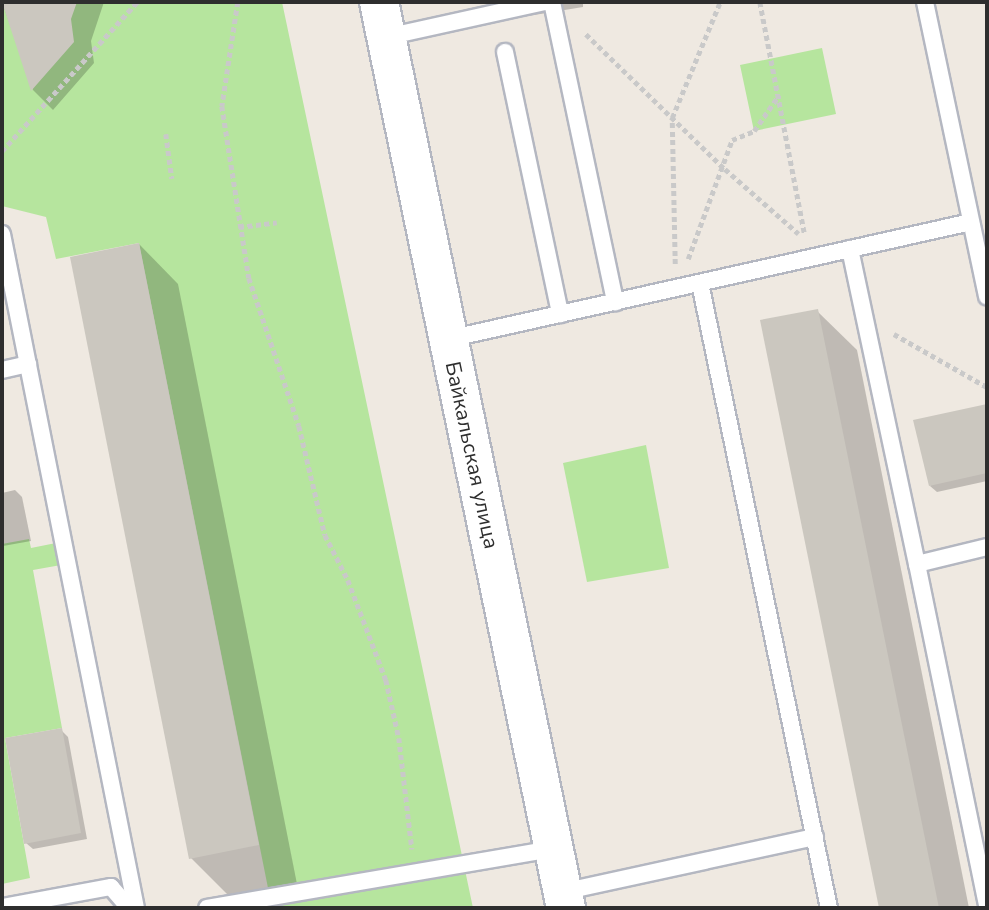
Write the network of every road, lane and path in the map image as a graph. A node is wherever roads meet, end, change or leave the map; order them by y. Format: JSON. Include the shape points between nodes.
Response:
{"nodes":[{"id":1,"x":137,"y":2,"type":"edge"},
{"id":2,"x":238,"y":2,"type":"edge"},
{"id":3,"x":545,"y":2,"type":"edge"},
{"id":4,"x":552,"y":2,"type":"edge"},
{"id":5,"x":720,"y":2,"type":"edge"},
{"id":6,"x":761,"y":2,"type":"edge"},
{"id":7,"x":925,"y":2,"type":"edge"},
{"id":8,"x":382,"y":20,"type":"edge"},
{"id":9,"x":583,"y":31,"type":"dead end"},
{"id":10,"x":505,"y":52,"type":"dead end"},
{"id":11,"x":780,"y":94,"type":"junction"},
{"id":12,"x":672,"y":118,"type":"junction"},
{"id":13,"x":166,"y":134,"type":"dead end"},
{"id":14,"x":2,"y":151,"type":"edge"},
{"id":15,"x":725,"y":169,"type":"junction"},
{"id":16,"x":172,"y":179,"type":"dead end"},
{"id":17,"x":277,"y":222,"type":"dead end"},
{"id":18,"x":971,"y":222,"type":"junction"},
{"id":19,"x":239,"y":227,"type":"junction"},
{"id":20,"x":2,"y":234,"type":"edge"},
{"id":21,"x":850,"y":249,"type":"junction"},
{"id":22,"x":700,"y":283,"type":"junction"},
{"id":23,"x":676,"y":288,"type":"junction"},
{"id":24,"x":987,"y":297,"type":"edge"},
{"id":25,"x":615,"y":302,"type":"junction"},
{"id":26,"x":560,"y":314,"type":"junction"},
{"id":27,"x":866,"y":318,"type":"junction"},
{"id":28,"x":448,"y":340,"type":"junction"},
{"id":29,"x":28,"y":365,"type":"junction"},
{"id":30,"x":2,"y":370,"type":"edge"},
{"id":31,"x":987,"y":387,"type":"edge"},
{"id":32,"x":987,"y":547,"type":"edge"},
{"id":33,"x":917,"y":564,"type":"junction"},
{"id":34,"x":815,"y":837,"type":"junction"},
{"id":35,"x":553,"y":849,"type":"junction"},
{"id":36,"x":407,"y":871,"type":"junction"},
{"id":37,"x":564,"y":900,"type":"edge"},
{"id":38,"x":987,"y":904,"type":"edge"},
{"id":39,"x":2,"y":907,"type":"edge"},
{"id":40,"x":129,"y":908,"type":"edge"},
{"id":41,"x":136,"y":908,"type":"edge"},
{"id":42,"x":207,"y":908,"type":"edge"},
{"id":43,"x":829,"y":908,"type":"edge"}],
"edges":[{"from":1,"to":14,"type":"path"},
{"from":2,"to":19,"type":"path","via":[[222,106]]},
{"from":3,"to":8,"type":"lane"},
{"from":4,"to":25,"type":"lane"},
{"from":5,"to":12,"type":"path"},
{"from":6,"to":11,"type":"path"},
{"from":7,"to":18,"type":"lane"},
{"from":8,"to":28,"type":"street","name":"Байкальская улица"},
{"from":9,"to":12,"type":"path"},
{"from":10,"to":26,"type":"lane"},
{"from":11,"to":15,"type":"path","via":[[754,131],[732,140]]},
{"from":11,"to":15,"type":"path","via":[[806,239]]},
{"from":12,"to":15,"type":"path"},
{"from":12,"to":23,"type":"path"},
{"from":13,"to":16,"type":"path"},
{"from":15,"to":23,"type":"path"},
{"from":17,"to":19,"type":"path"},
{"from":18,"to":21,"type":"lane"},
{"from":18,"to":24,"type":"lane"},
{"from":19,"to":36,"type":"path","via":[[260,318],[299,426],[325,535],[348,580],[386,680],[413,845]]},
{"from":20,"to":29,"type":"lane"},
{"from":21,"to":22,"type":"lane"},
{"from":21,"to":27,"type":"lane"},
{"from":22,"to":23,"type":"lane"},
{"from":22,"to":34,"type":"lane"},
{"from":23,"to":25,"type":"lane"},
{"from":25,"to":26,"type":"lane"},
{"from":26,"to":28,"type":"lane"},
{"from":27,"to":31,"type":"path"},
{"from":27,"to":33,"type":"lane"},
{"from":28,"to":35,"type":"street","name":"Байкальская улица"},
{"from":29,"to":30,"type":"lane"},
{"from":29,"to":41,"type":"lane"},
{"from":32,"to":33,"type":"lane"},
{"from":33,"to":38,"type":"lane"},
{"from":34,"to":37,"type":"lane"},
{"from":34,"to":43,"type":"lane"},
{"from":35,"to":36,"type":"lane"},
{"from":35,"to":37,"type":"street","name":"Байкальская улица"},
{"from":36,"to":42,"type":"lane"},
{"from":39,"to":40,"type":"lane","via":[[111,887]]}]}
